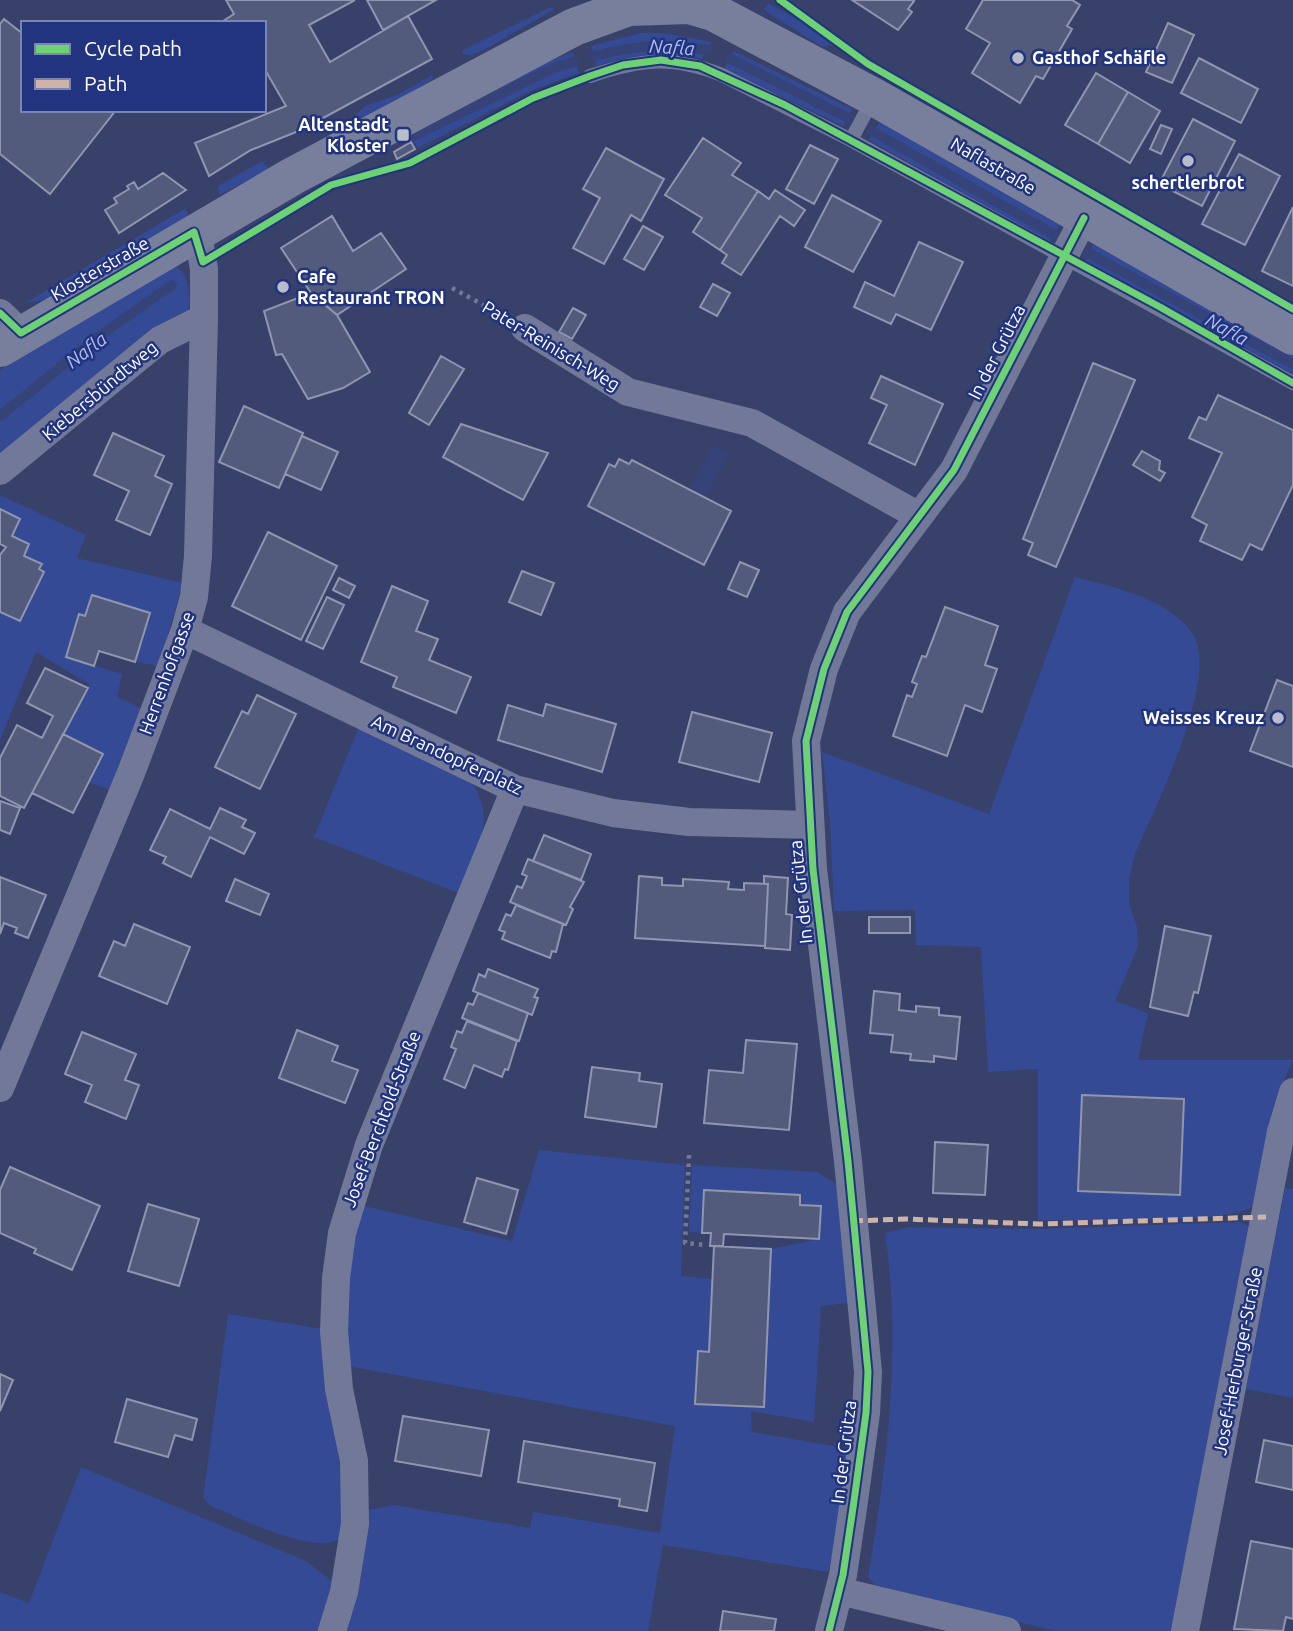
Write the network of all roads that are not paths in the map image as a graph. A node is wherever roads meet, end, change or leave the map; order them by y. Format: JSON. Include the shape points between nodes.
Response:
{"nodes":[{"id":1,"x":689,"y":2,"type":"edge"},
{"id":2,"x":590,"y":76,"type":"dead end"},
{"id":3,"x":874,"y":97,"type":"junction"},
{"id":4,"x":852,"y":140,"type":"junction"},
{"id":5,"x":1084,"y":218,"type":"junction"},
{"id":6,"x":194,"y":232,"type":"junction"},
{"id":7,"x":1064,"y":256,"type":"junction"},
{"id":8,"x":204,"y":318,"type":"junction"},
{"id":9,"x":525,"y":328,"type":"road end"},
{"id":10,"x":7,"y":331,"type":"edge"},
{"id":11,"x":1293,"y":337,"type":"edge"},
{"id":12,"x":1293,"y":383,"type":"edge"},
{"id":13,"x":0,"y":471,"type":"edge"},
{"id":14,"x":919,"y":516,"type":"junction"},
{"id":15,"x":185,"y":630,"type":"junction"},
{"id":16,"x":515,"y":789,"type":"junction"},
{"id":17,"x":810,"y":825,"type":"junction"},
{"id":18,"x":0,"y":1088,"type":"edge"},
{"id":19,"x":1293,"y":1092,"type":"edge"},
{"id":20,"x":839,"y":1591,"type":"junction"},
{"id":21,"x":332,"y":1631,"type":"edge"},
{"id":22,"x":829,"y":1631,"type":"edge"},
{"id":23,"x":1007,"y":1631,"type":"edge"},
{"id":24,"x":1185,"y":1631,"type":"edge"}],
"edges":[{"from":1,"to":3,"type":"main road","name":"Naflastraße"},
{"from":1,"to":6,"type":"main road","name":"Klosterstraße","via":[[629,7],[574,27]]},
{"from":2,"to":4,"type":"lane","via":[[642,61],[700,66]]},
{"from":3,"to":4,"type":"lane"},
{"from":3,"to":5,"type":"main road","name":"Naflastraße"},
{"from":4,"to":7,"type":"lane"},
{"from":5,"to":7,"type":"street","name":"In der Grütza"},
{"from":5,"to":11,"type":"main road","name":"Naflastraße"},
{"from":6,"to":8,"type":"street","name":"Herrenhofgasse","via":[[204,269]]},
{"from":6,"to":10,"type":"main road","name":"Klosterstraße"},
{"from":7,"to":12,"type":"lane"},
{"from":7,"to":14,"type":"street","name":"In der Grütza","via":[[954,470]]},
{"from":8,"to":13,"type":"street","name":"Kiebersbündtweg","via":[[160,340]]},
{"from":8,"to":15,"type":"street","name":"Herrenhofgasse","via":[[197,580]]},
{"from":9,"to":14,"type":"street","name":"Pater-Reinisch-Weg","via":[[628,392],[752,422]]},
{"from":14,"to":17,"type":"street","name":"In der Grütza","via":[[847,612],[824,669],[806,741]]},
{"from":15,"to":16,"type":"street","name":"Am Brandopferplatz"},
{"from":15,"to":18,"type":"street","name":"Herrenhofgasse"},
{"from":16,"to":17,"type":"street","name":"Am Brandopferplatz","via":[[612,813],[689,822]]},
{"from":16,"to":21,"type":"street","name":"Josef-Berchtold-Straße","via":[[369,1145],[342,1233],[334,1331],[354,1461],[355,1524],[344,1592]]},
{"from":17,"to":20,"type":"street","name":"In der Grütza","via":[[868,1372]]},
{"from":19,"to":24,"type":"street","name":"Josef-Herburger-Straße"},
{"from":20,"to":22,"type":"street","name":"In der Grütza"},
{"from":20,"to":23,"type":"street"}]}
